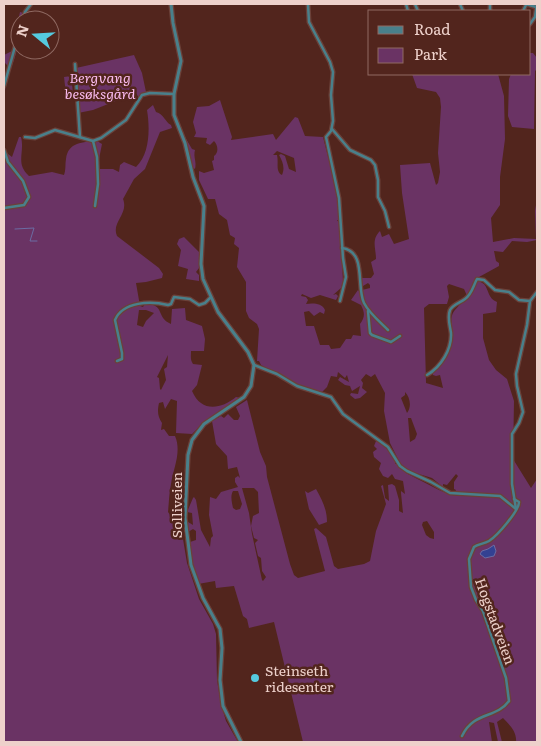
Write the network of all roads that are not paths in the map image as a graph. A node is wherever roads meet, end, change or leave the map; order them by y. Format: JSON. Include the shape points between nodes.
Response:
{"nodes":[{"id":1,"x":171,"y":4,"type":"edge"},
{"id":2,"x":308,"y":4,"type":"edge"},
{"id":3,"x":526,"y":4,"type":"edge"},
{"id":4,"x":536,"y":5,"type":"edge"},
{"id":5,"x":531,"y":23,"type":"edge"},
{"id":6,"x":11,"y":60,"type":"edge"},
{"id":7,"x":75,"y":64,"type":"dead end"},
{"id":8,"x":4,"y":86,"type":"edge"},
{"id":9,"x":174,"y":94,"type":"junction"},
{"id":10,"x":332,"y":129,"type":"junction"},
{"id":11,"x":25,"y":136,"type":"dead end"},
{"id":12,"x":80,"y":137,"type":"junction"},
{"id":13,"x":94,"y":141,"type":"junction"},
{"id":14,"x":4,"y":150,"type":"edge"},
{"id":15,"x":95,"y":206,"type":"dead end"},
{"id":16,"x":4,"y":208,"type":"edge"},
{"id":17,"x":388,"y":227,"type":"dead end"},
{"id":18,"x":342,"y":248,"type":"junction"},
{"id":19,"x":537,"y":292,"type":"edge"},
{"id":20,"x":210,"y":298,"type":"junction"},
{"id":21,"x":340,"y":301,"type":"dead end"},
{"id":22,"x":530,"y":301,"type":"junction"},
{"id":23,"x":368,"y":309,"type":"junction"},
{"id":24,"x":388,"y":330,"type":"dead end"},
{"id":25,"x":400,"y":336,"type":"dead end"},
{"id":26,"x":117,"y":361,"type":"dead end"},
{"id":27,"x":254,"y":365,"type":"junction"},
{"id":28,"x":427,"y":375,"type":"dead end"},
{"id":29,"x":516,"y":508,"type":"junction"},
{"id":30,"x":462,"y":736,"type":"dead end"},
{"id":31,"x":241,"y":742,"type":"edge"}],
"edges":[{"from":1,"to":9,"type":"street","via":[[181,61]]},
{"from":2,"to":10,"type":"street","via":[[309,22],[332,66]]},
{"from":3,"to":4,"type":"street"},
{"from":4,"to":5,"type":"street"},
{"from":6,"to":8,"type":"street"},
{"from":7,"to":12,"type":"street"},
{"from":9,"to":13,"type":"street","via":[[142,96],[126,120]]},
{"from":9,"to":20,"type":"street","via":[[175,122],[204,206],[201,270]]},
{"from":10,"to":17,"type":"street","via":[[346,146],[375,165],[378,197]]},
{"from":10,"to":18,"type":"street","via":[[326,139],[339,198]]},
{"from":11,"to":12,"type":"street","via":[[35,138],[55,130]]},
{"from":12,"to":13,"type":"street"},
{"from":13,"to":15,"type":"street","via":[[98,184]]},
{"from":14,"to":16,"type":"street","via":[[30,197],[24,205]]},
{"from":18,"to":21,"type":"street","via":[[346,277]]},
{"from":18,"to":23,"type":"street","via":[[350,250],[355,257],[361,296]]},
{"from":19,"to":22,"type":"street"},
{"from":20,"to":26,"type":"street","via":[[199,305],[190,299],[174,297],[168,305],[138,304],[121,312],[115,320],[122,359]]},
{"from":20,"to":27,"type":"street"},
{"from":22,"to":28,"type":"street","via":[[519,300],[509,292],[495,290],[484,280],[477,279],[468,297],[450,310],[449,346],[441,363]]},
{"from":22,"to":29,"type":"street","via":[[516,374],[523,412],[512,434],[512,484]]},
{"from":23,"to":24,"type":"street"},
{"from":23,"to":25,"type":"street","via":[[372,335],[391,342]]},
{"from":27,"to":29,"type":"street","via":[[296,386],[331,397],[343,414],[388,447],[407,471],[450,493],[496,496]]},
{"from":27,"to":31,"type":"street","name":"Solliveien","via":[[244,397],[204,424],[192,440],[188,455],[185,518],[190,565],[220,629],[223,706]]},
{"from":29,"to":30,"type":"street","name":"Hogstadveien","via":[[490,541],[474,547],[469,559],[473,592],[483,611],[506,678],[509,701],[471,723]]}]}
